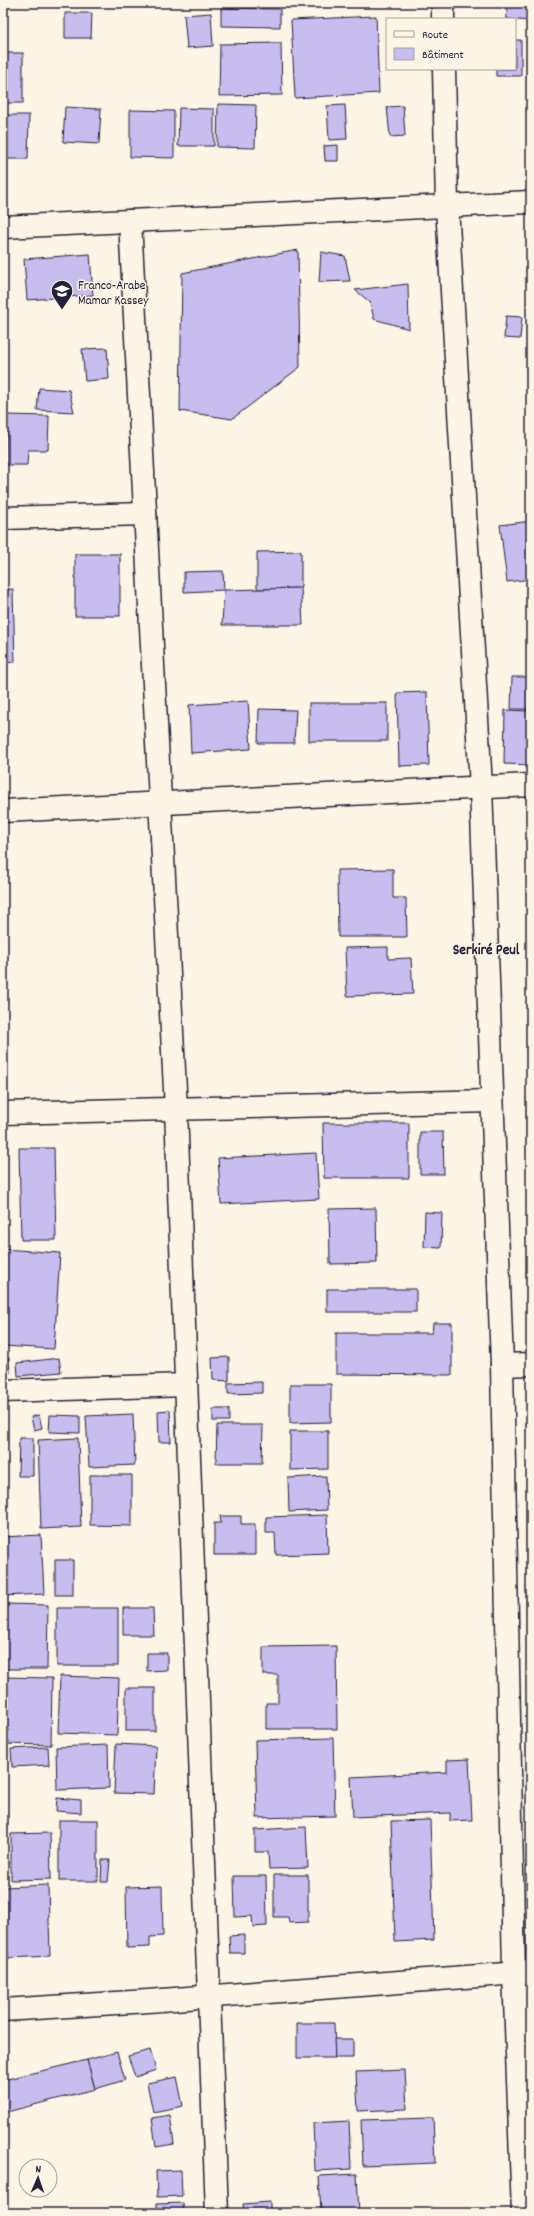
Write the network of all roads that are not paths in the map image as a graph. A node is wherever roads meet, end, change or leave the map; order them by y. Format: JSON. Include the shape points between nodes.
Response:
{"nodes":[{"id":1,"x":443,"y":3,"type":"edge"},
{"id":2,"x":443,"y":18,"type":"edge"},
{"id":3,"x":444,"y":70,"type":"edge"},
{"id":4,"x":531,"y":202,"type":"edge"},
{"id":5,"x":447,"y":206,"type":"junction"},
{"id":6,"x":130,"y":221,"type":"junction"},
{"id":7,"x":3,"y":227,"type":"edge"},
{"id":8,"x":145,"y":514,"type":"junction"},
{"id":9,"x":3,"y":518,"type":"edge"},
{"id":10,"x":531,"y":785,"type":"edge"},
{"id":11,"x":481,"y":787,"type":"junction"},
{"id":12,"x":160,"y":803,"type":"junction"},
{"id":13,"x":3,"y":811,"type":"edge"},
{"id":14,"x":492,"y":1101,"type":"junction"},
{"id":15,"x":176,"y":1109,"type":"junction"},
{"id":16,"x":3,"y":1113,"type":"edge"},
{"id":17,"x":531,"y":1364,"type":"edge"},
{"id":18,"x":502,"y":1365,"type":"junction"},
{"id":19,"x":186,"y":1385,"type":"junction"},
{"id":20,"x":3,"y":1390,"type":"edge"},
{"id":21,"x":523,"y":1972,"type":"edge"},
{"id":22,"x":209,"y":1997,"type":"junction"},
{"id":23,"x":3,"y":2010,"type":"edge"},
{"id":24,"x":217,"y":2213,"type":"edge"},
{"id":25,"x":523,"y":2213,"type":"edge"}],
"edges":[{"from":1,"to":2,"type":"street"},
{"from":3,"to":5,"type":"street"},
{"from":4,"to":5,"type":"street"},
{"from":5,"to":6,"type":"street"},
{"from":5,"to":11,"type":"street"},
{"from":6,"to":7,"type":"street"},
{"from":6,"to":8,"type":"street"},
{"from":8,"to":9,"type":"street"},
{"from":8,"to":12,"type":"street"},
{"from":10,"to":11,"type":"street"},
{"from":11,"to":12,"type":"street"},
{"from":11,"to":14,"type":"street"},
{"from":12,"to":13,"type":"street"},
{"from":12,"to":15,"type":"street"},
{"from":14,"to":15,"type":"street"},
{"from":14,"to":18,"type":"street"},
{"from":15,"to":16,"type":"street"},
{"from":15,"to":19,"type":"street"},
{"from":17,"to":18,"type":"street"},
{"from":18,"to":21,"type":"street"},
{"from":19,"to":20,"type":"street"},
{"from":19,"to":22,"type":"street"},
{"from":21,"to":22,"type":"street"},
{"from":21,"to":25,"type":"street"},
{"from":22,"to":23,"type":"street"},
{"from":22,"to":24,"type":"street"}]}
